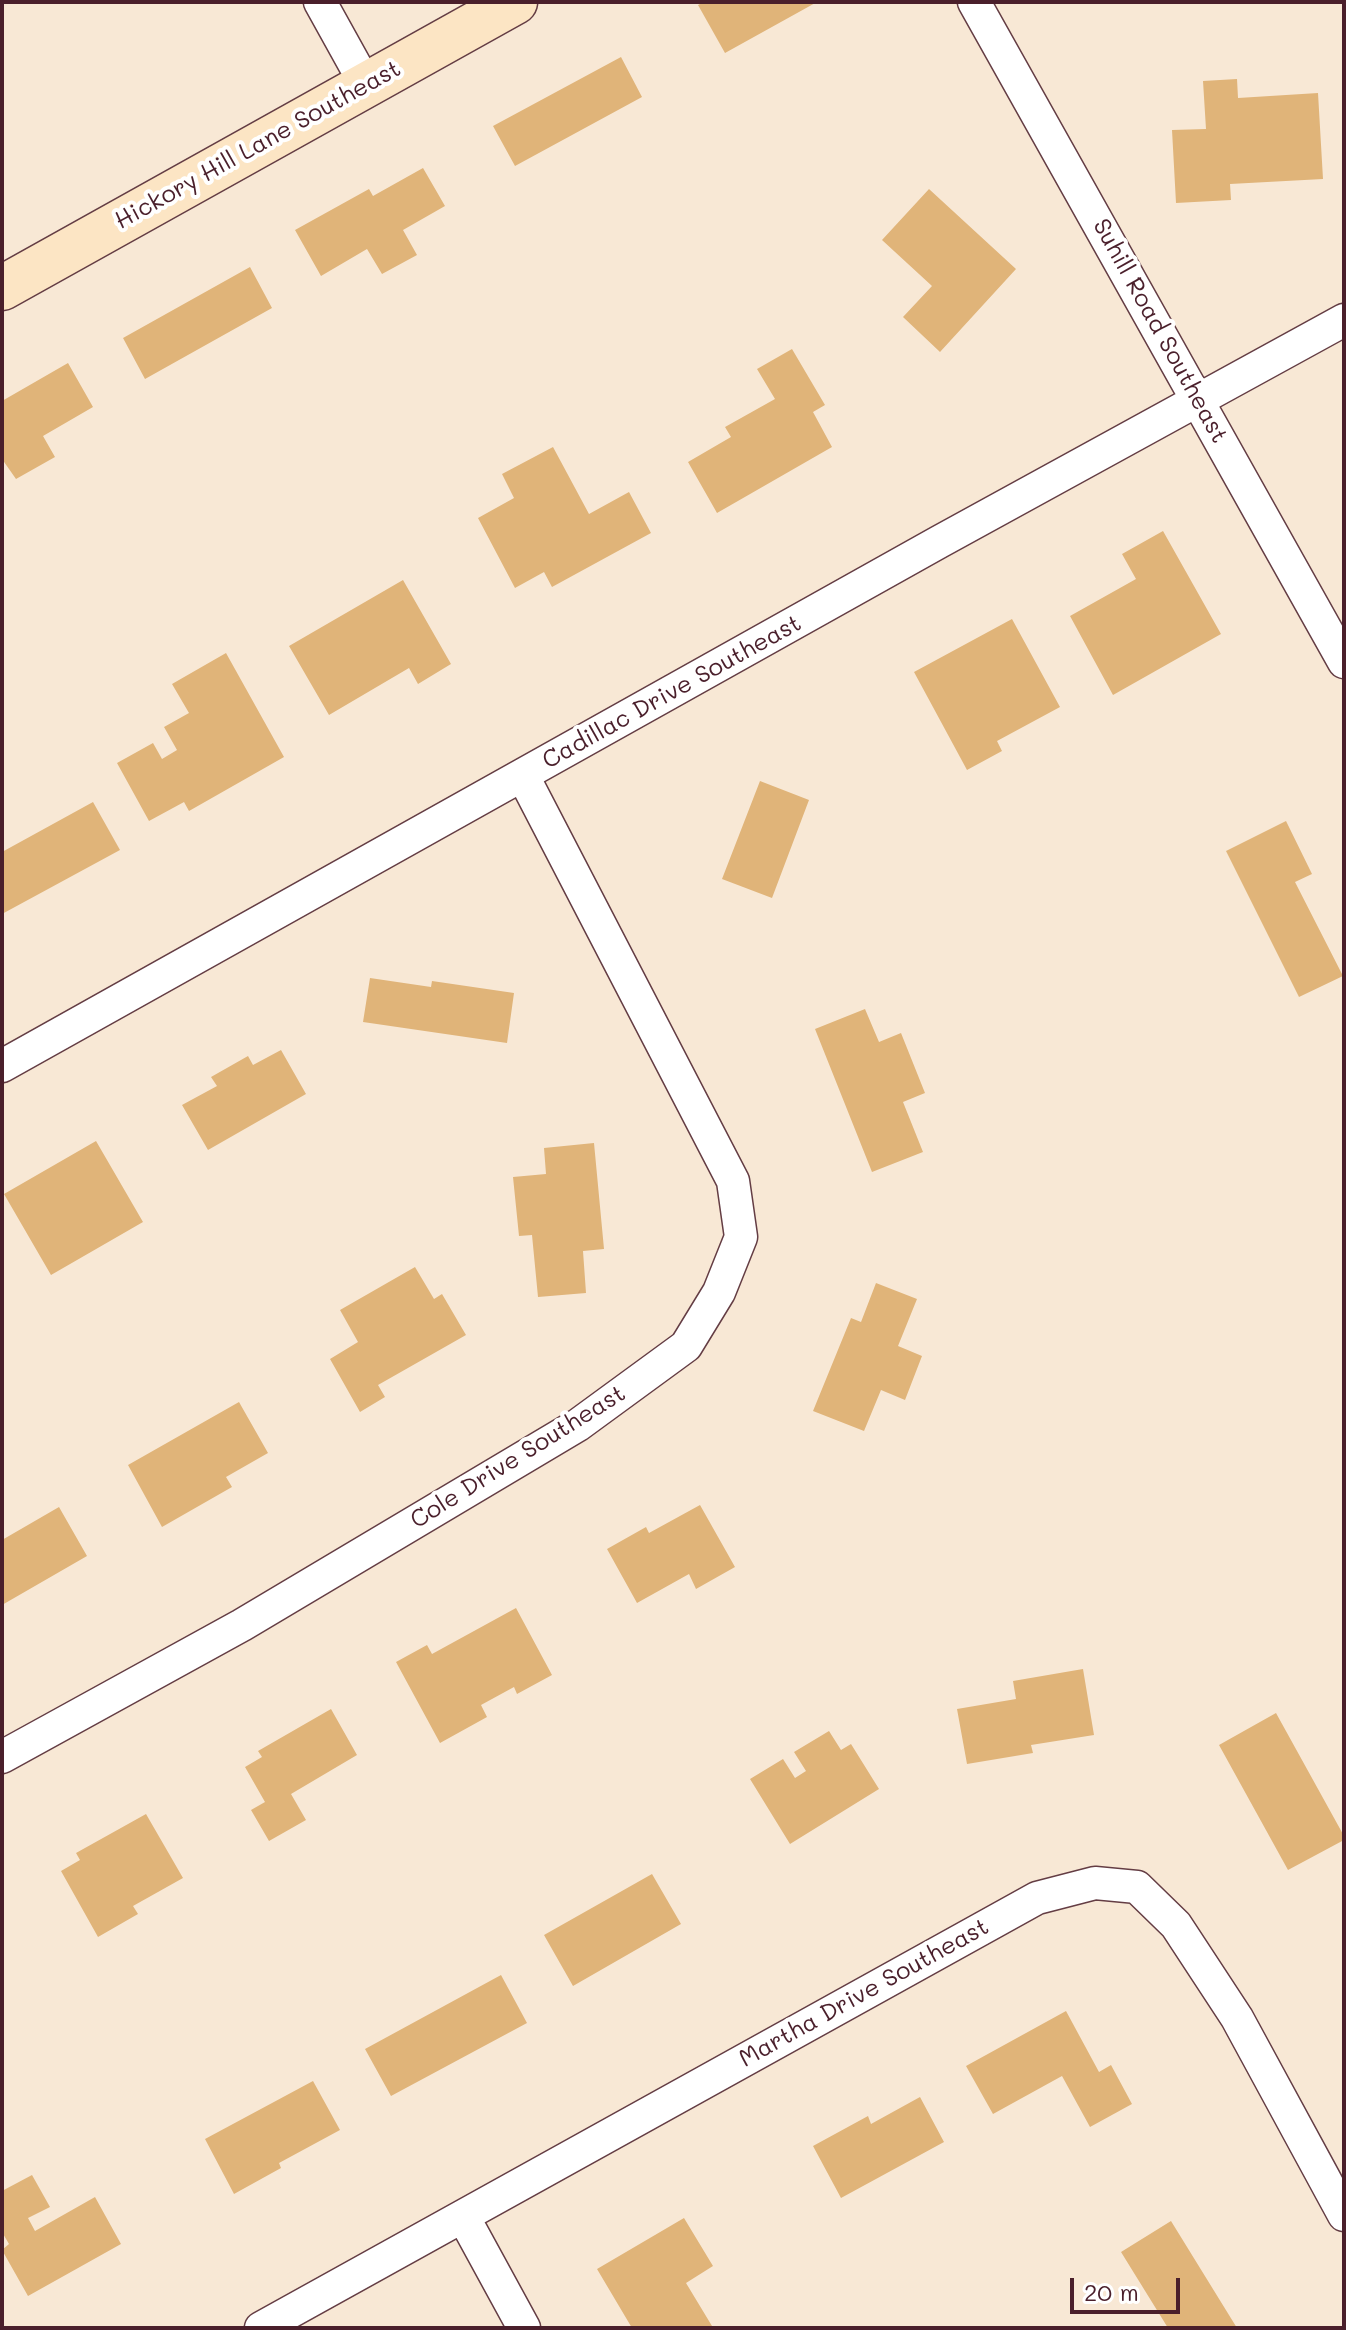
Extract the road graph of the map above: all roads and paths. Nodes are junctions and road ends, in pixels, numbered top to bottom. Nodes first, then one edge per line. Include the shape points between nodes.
1 (320, 2) edge
2 (515, 2) edge
3 (974, 2) edge
4 (366, 85) junction
5 (2, 288) edge
6 (1344, 320) edge
7 (1199, 400) junction
8 (1344, 662) edge
9 (523, 776) junction
10 (2, 1066) edge
11 (2, 1757) edge
12 (1344, 2215) edge
13 (464, 2218) junction
14 (261, 2328) edge
15 (524, 2328) edge

1 - 4 street
2 - 4 street, Hickory Hill Lane Southeast
3 - 7 street, Suhill Road Southeast
4 - 5 street, Hickory Hill Lane Southeast
6 - 7 street, Cadillac Drive Southeast
7 - 8 street, Suhill Road Southeast
7 - 9 street, Cadillac Drive Southeast
9 - 10 street, Cadillac Drive Southeast
9 - 11 street, Cole Drive Southeast via 733,1181 741,1237 719,1292 686,1346 578,1425 242,1625
12 - 13 street, Martha Drive Southeast via 1237,2018 1176,1925 1137,1887 1095,1883 1037,1898
13 - 14 street, Martha Drive Southeast
13 - 15 street

